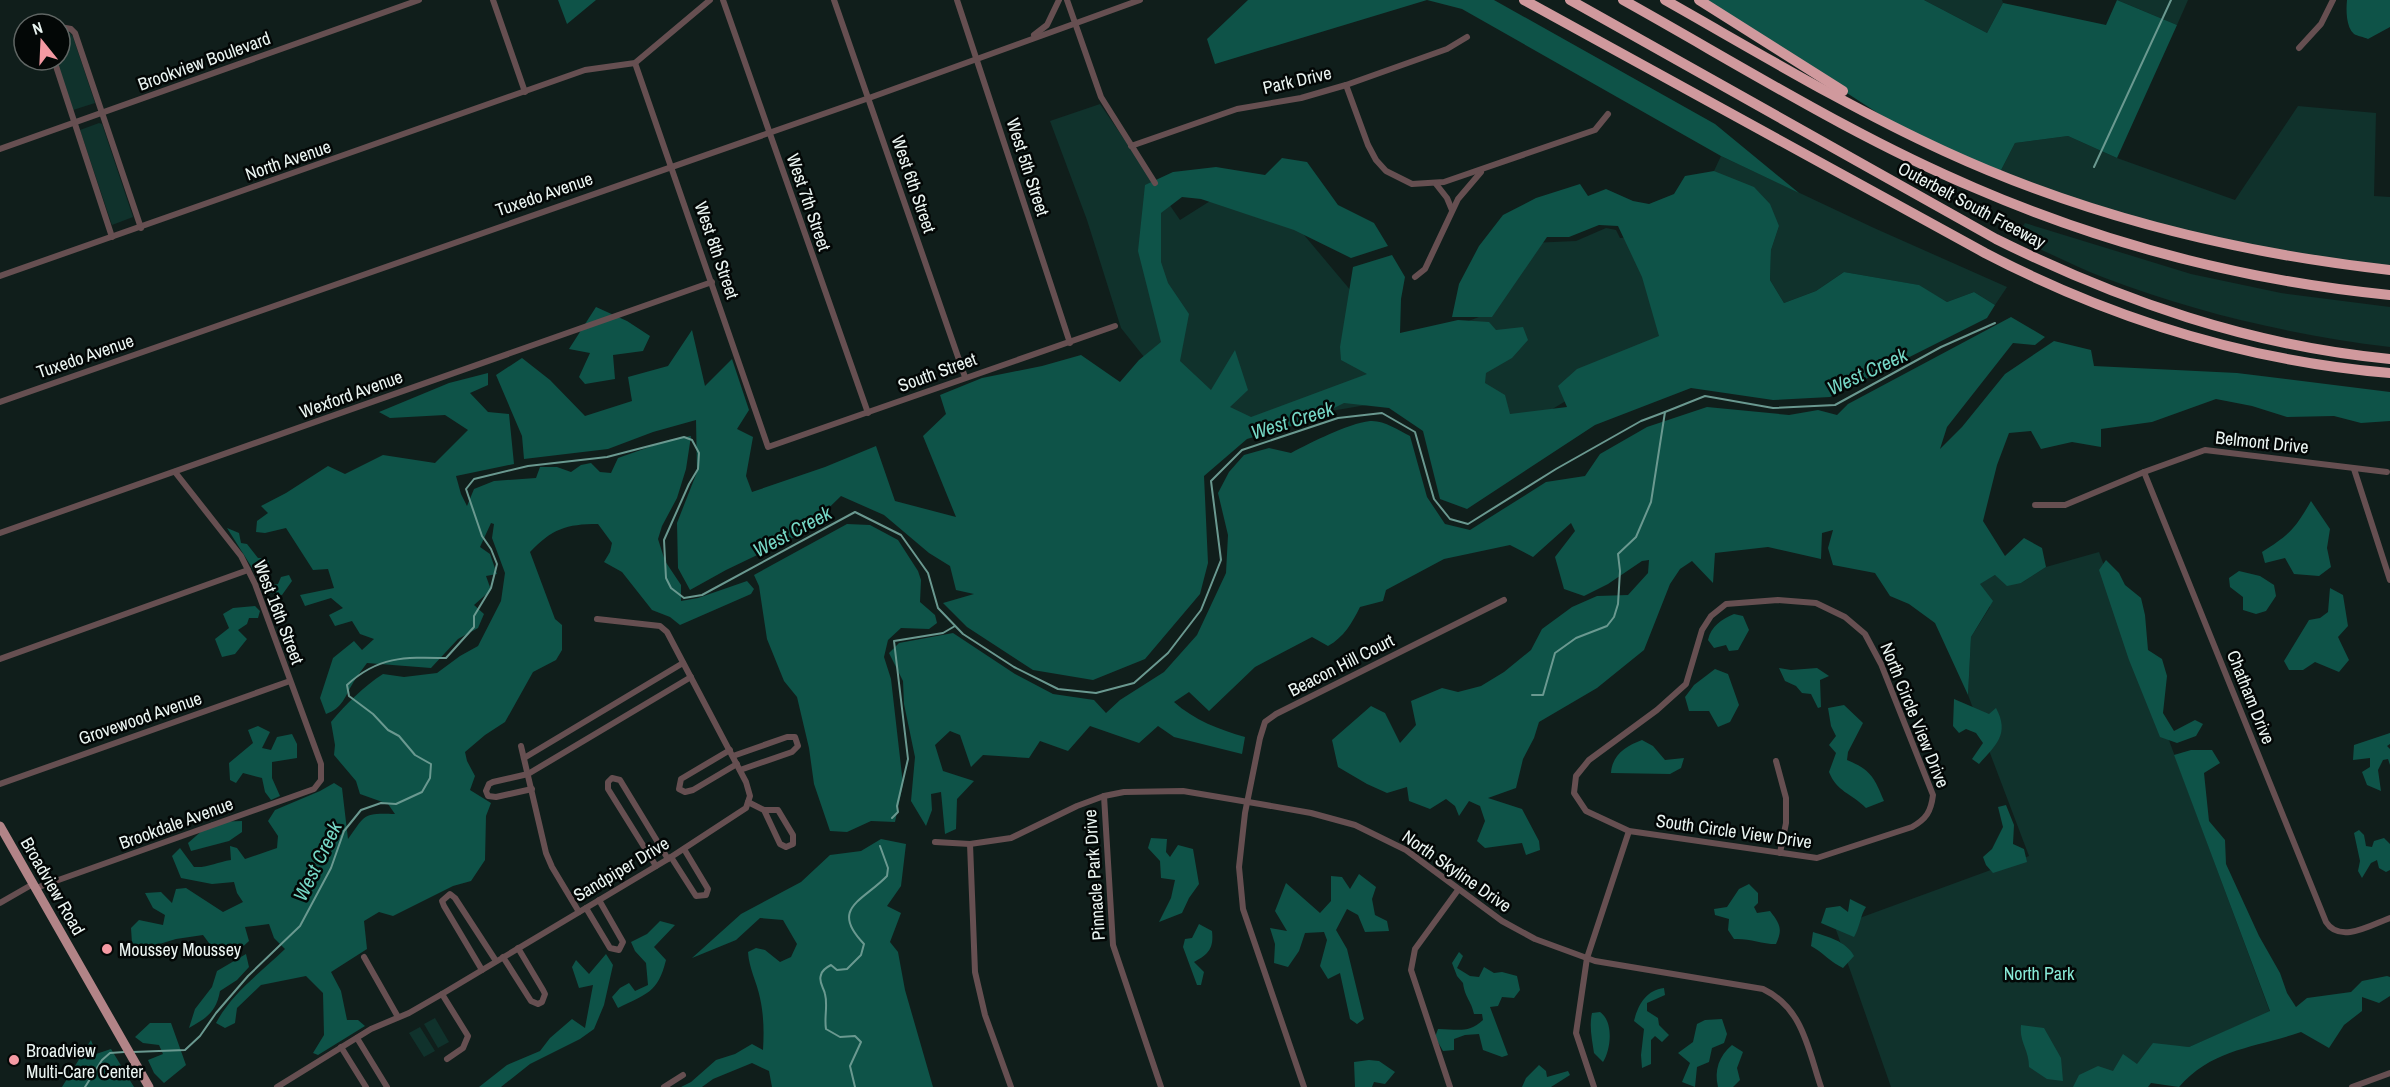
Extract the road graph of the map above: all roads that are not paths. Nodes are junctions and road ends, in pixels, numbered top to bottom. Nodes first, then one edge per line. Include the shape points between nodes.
1 (419, 0) edge
2 (493, 0) edge
3 (710, 0) edge
4 (723, 0) edge
5 (834, 0) edge
6 (957, 0) edge
7 (1059, 0) edge
8 (1067, 0) edge
9 (1140, 0) edge
10 (1524, 0) edge
11 (1570, 0) edge
12 (1623, 0) edge
13 (1665, 0) edge
14 (1699, 0) edge
15 (2333, 0) edge
16 (1075, 23) junction
17 (72, 31) edge
18 (1467, 37) dead end
19 (1026, 40) junction
20 (2299, 48) dead end
21 (976, 58) junction
22 (635, 63) junction
23 (58, 72) edge
24 (1346, 85) junction
25 (525, 92) junction
26 (869, 98) junction
27 (103, 113) junction
28 (1608, 114) dead end
29 (74, 123) junction
30 (769, 131) junction
31 (1914, 136) junction
32 (1131, 146) junction
33 (0, 149) edge
34 (671, 165) junction
35 (1484, 169) junction
36 (1155, 183) dead end
37 (1436, 184) junction
38 (1452, 211) junction
39 (141, 228) junction
40 (112, 237) junction
41 (2390, 270) edge
42 (0, 276) edge
43 (1415, 277) dead end
44 (712, 282) junction
45 (2390, 295) edge
46 (1115, 326) dead end
47 (1070, 343) junction
48 (2390, 359) edge
49 (2390, 373) edge
50 (965, 377) junction
51 (0, 402) edge
52 (868, 413) junction
53 (768, 447) joint
54 (2354, 469) junction
55 (175, 472) junction
56 (2144, 472) junction
57 (2387, 472) dead end
58 (2035, 505) dead end
59 (0, 533) edge
60 (248, 570) junction
61 (2390, 580) edge
62 (1504, 600) dead end
63 (597, 620) dead end
64 (0, 658) edge
65 (683, 663) junction
66 (691, 677) junction
67 (290, 681) junction
68 (521, 747) dead end
69 (731, 753) junction
70 (524, 758) junction
71 (1776, 761) dead end
72 (738, 767) junction
73 (528, 774) junction
74 (321, 780) joint
75 (0, 784) edge
76 (532, 789) junction
77 (1574, 793) joint
78 (1104, 796) junction
79 (748, 802) junction
80 (1248, 802) junction
81 (764, 810) junction
82 (1929, 813) joint
83 (0, 826) edge
84 (1629, 831) junction
85 (935, 842) dead end
86 (970, 844) junction
87 (684, 849) junction
88 (1780, 853) junction
89 (669, 858) junction
90 (656, 866) junction
91 (35, 886) junction
92 (1458, 890) junction
93 (599, 900) junction
94 (0, 903) edge
95 (586, 908) junction
96 (579, 912) junction
97 (2390, 918) edge
98 (518, 948) junction
99 (364, 957) dead end
100 (503, 957) junction
101 (1587, 958) junction
102 (496, 961) junction
103 (482, 970) junction
104 (442, 994) junction
105 (398, 1017) junction
106 (357, 1038) junction
107 (341, 1047) junction
108 (447, 1059) dead end
109 (2390, 1073) edge
110 (683, 1076) dead end
111 (149, 1087) edge
112 (278, 1087) edge
113 (366, 1087) edge
114 (387, 1087) edge
115 (664, 1087) edge
116 (1011, 1087) edge
117 (1161, 1087) edge
118 (1304, 1087) edge
119 (1449, 1087) edge
120 (1594, 1087) edge
121 (1821, 1087) edge
122 (2352, 1087) edge

1 - 27 street, Brookview Boulevard
2 - 25 street
3 - 22 street
4 - 30 street, West 7th Street
5 - 26 street, West 6th Street
6 - 21 street, West 5th Street
7 - 19 street via 1047,25
8 - 16 street
9 - 16 street, Tuxedo Avenue
10 - 49 highway via 1985,253 2056,288 2135,319 2214,343 2310,363
11 - 48 highway, Outerbelt South Freeway via 1996,239 2074,276 2163,311 2240,333 2326,351
12 - 45 highway, Outerbelt South Freeway via 1854,129 1938,171 2040,214 2098,235 2209,266 2320,287
13 - 31 highway
14 - 31 highway
15 - 20 street via 2321,24
16 - 19 street, Tuxedo Avenue
16 - 32 street via 1101,97
17 - 27 street
18 - 24 street, Park Drive via 1447,49
19 - 21 street, Tuxedo Avenue
21 - 26 street, Tuxedo Avenue
21 - 47 street, West 5th Street
22 - 25 street, North Avenue via 585,70
22 - 34 street, West 8th Street
23 - 29 street
24 - 32 street, Park Drive via 1237,109
24 - 37 street via 1368,145 1386,171 1412,184
25 - 39 street, North Avenue
26 - 30 street, Tuxedo Avenue
26 - 50 street, West 6th Street
27 - 29 street, Brookview Boulevard
27 - 39 street
28 - 35 street via 1595,130
29 - 33 street, Brookview Boulevard
29 - 40 street
30 - 34 street, Tuxedo Avenue
30 - 52 street, West 7th Street
31 - 41 highway via 1999,174 2133,221 2261,251
32 - 36 street
34 - 44 street, West 8th Street
34 - 51 street, Tuxedo Avenue
35 - 37 street
35 - 38 street via 1464,190
37 - 38 street
38 - 43 street via 1425,269
39 - 40 street, North Avenue
40 - 42 street, North Avenue
44 - 53 street, West 8th Street
44 - 55 street, Wexford Avenue
46 - 47 street, South Street
47 - 50 street, South Street
50 - 52 street, South Street
52 - 53 street, South Street
54 - 56 street, Belmont Drive via 2205,450
54 - 57 street, Belmont Drive
54 - 61 street
55 - 59 street, Wexford Avenue
55 - 60 street, West 16th Street
56 - 58 street, Belmont Drive via 2065,505
56 - 97 street, Chatham Drive via 2326,922 2333,930 2347,933
60 - 64 street
60 - 67 street, West 16th Street
62 - 80 street, Beacon Hill Court via 1265,722
63 - 65 street via 660,627 667,632
65 - 66 street
65 - 70 street
66 - 69 street
66 - 73 street
67 - 74 street, West 16th Street via 321,764
67 - 75 street, Grovewood Avenue
68 - 70 street
69 - 72 street
69 - 72 street via 681,779 680,789 693,790
69 - 72 street via 788,737 797,740 798,746 792,752
70 - 73 street
71 - 88 street via 1786,798
72 - 79 street via 749,790
73 - 76 street
73 - 76 street via 493,782 486,794 495,797
74 - 91 street, Brookdale Avenue via 314,789
76 - 96 street via 546,853
77 - 82 street, North Circle View Drive via 1576,776 1589,760 1686,684 1702,630 1711,616 1726,604 1778,600 1816,603 1845,617 1865,634 1881,664 1933,795
77 - 84 street, South Circle View Drive via 1586,812
78 - 80 street, North Skyline Drive via 1183,791
78 - 86 street, North Skyline Drive via 1011,838
78 - 117 street, Pinnacle Park Drive via 1113,945
79 - 81 street
79 - 87 street, Sandpiper Drive via 742,812
80 - 92 street, North Skyline Drive via 1355,825 1406,850
80 - 118 street via 1239,867 1243,909
81 - 81 street via 780,844 793,844 793,835 778,810
82 - 88 street, South Circle View Drive via 1912,827 1817,858
83 - 91 main road, Broadview Road
84 - 88 street, South Circle View Drive
84 - 101 street
85 - 86 street, North Skyline Drive
86 - 116 street via 975,972 985,1015
87 - 89 street, Sandpiper Drive
87 - 89 street via 708,889 706,895 696,897
89 - 90 street, Sandpiper Drive
89 - 90 street via 620,780 612,778 608,789
90 - 93 street, Sandpiper Drive
91 - 94 street, Brookdale Avenue
91 - 111 main road, Broadview Road
92 - 101 street, North Skyline Drive via 1535,939
92 - 119 street via 1415,949 1411,970
93 - 95 street, Sandpiper Drive
93 - 95 street via 623,942 619,950 610,948
95 - 96 street, Sandpiper Drive
96 - 98 street, Sandpiper Drive
98 - 100 street, Sandpiper Drive
98 - 100 street via 545,994 542,1002 531,1001
99 - 105 street
100 - 102 street, Sandpiper Drive
101 - 120 street via 1575,1033
101 - 121 street, North Skyline Drive via 1763,989 1777,996 1798,1020
102 - 103 street, Sandpiper Drive
102 - 103 street via 450,894 442,901 444,906
103 - 104 street, Sandpiper Drive
104 - 105 street, Sandpiper Drive
104 - 108 street via 468,1036 463,1048
105 - 106 street, Sandpiper Drive
106 - 107 street, Sandpiper Drive
106 - 114 street
107 - 112 street, Sandpiper Drive
107 - 113 street
109 - 122 street
110 - 115 street

